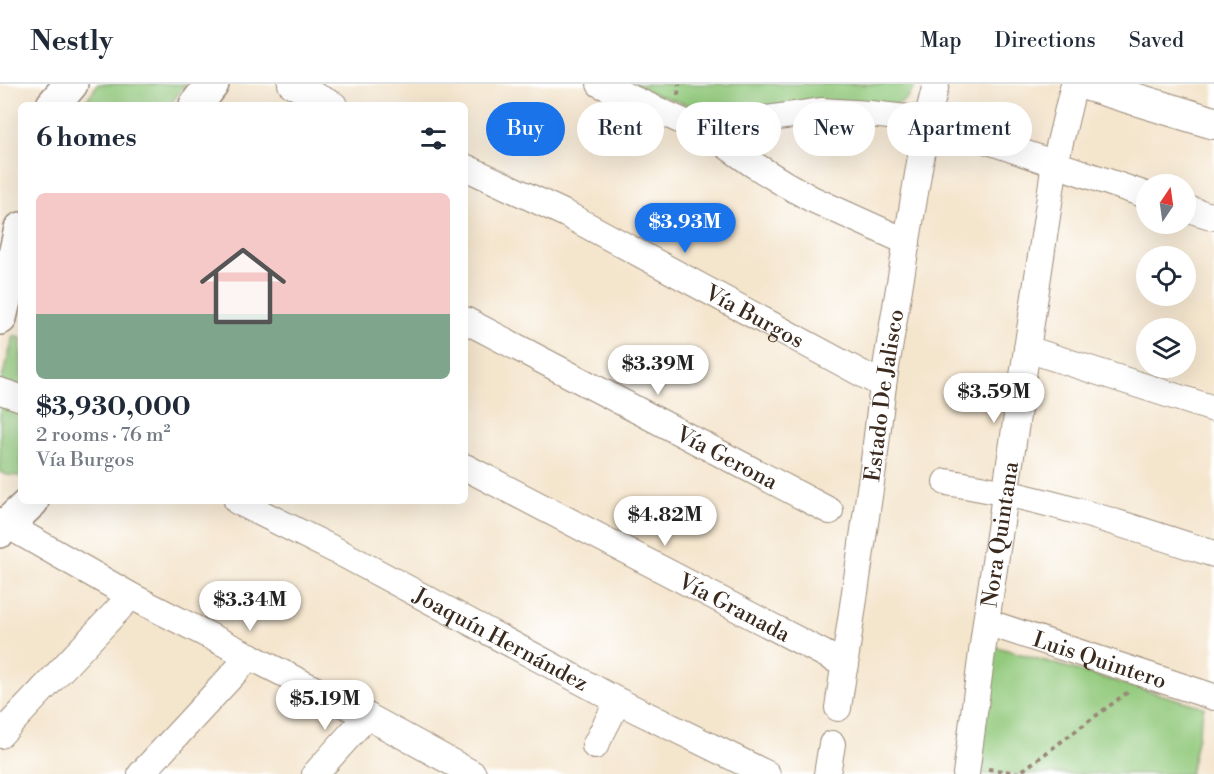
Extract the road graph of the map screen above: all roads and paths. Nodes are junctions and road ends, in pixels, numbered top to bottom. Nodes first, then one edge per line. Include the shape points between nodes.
1 (53, 84) edge
2 (71, 84) edge
3 (212, 84) edge
4 (291, 84) edge
5 (600, 84) edge
6 (936, 84) edge
7 (1074, 84) edge
8 (1084, 84) edge
9 (51, 102) edge
10 (54, 102) edge
11 (198, 102) edge
12 (328, 102) edge
13 (932, 102) edge
14 (887, 116) edge
15 (781, 117) edge
16 (676, 119) edge
17 (1213, 119) edge
18 (1032, 155) edge
19 (741, 156) edge
20 (921, 156) edge
21 (1055, 163) junction
22 (468, 168) edge
23 (1136, 191) edge
24 (1196, 211) edge
25 (1214, 217) edge
26 (18, 242) edge
27 (907, 242) junction
28 (0, 318) edge
29 (468, 322) edge
30 (1027, 349) junction
31 (882, 386) junction
32 (0, 391) edge
33 (18, 397) edge
34 (1214, 409) edge
35 (468, 469) edge
36 (946, 482) dead end
37 (1006, 493) junction
38 (28, 504) edge
39 (243, 504) edge
40 (830, 511) dead end
41 (2, 526) edge
42 (1214, 554) edge
43 (131, 596) junction
44 (986, 621) junction
45 (250, 656) junction
46 (846, 665) junction
47 (1122, 688) dead end
48 (1214, 697) edge
49 (618, 701) junction
50 (838, 708) dead end
51 (367, 716) junction
52 (0, 735) edge
53 (832, 744) dead end
54 (595, 746) dead end
55 (976, 771) edge
56 (141, 774) edge
57 (315, 774) edge
58 (473, 774) edge
59 (767, 774) edge
60 (827, 774) edge

1 - 9 street
2 - 10 main road
3 - 11 main road
4 - 12 street
5 - 16 street
6 - 13 street, Estado De Jalisco
7 - 21 street, Nora Quintana
8 - 17 street
14 - 15 street via 821,111
18 - 21 street
19 - 27 street via 812,198
20 - 27 street, Estado De Jalisco
21 - 23 street
21 - 30 street, Nora Quintana
22 - 31 street, Vía Burgos via 566,214
24 - 25 street
26 - 28 main road
27 - 31 street, Estado De Jalisco
29 - 40 street, Vía Gerona
30 - 34 street
30 - 37 street, Nora Quintana
31 - 46 street, Estado De Jalisco
32 - 33 street
35 - 46 street, Vía Granada
36 - 37 street
37 - 42 street via 1110,519
37 - 44 street, Nora Quintana
38 - 41 main road
39 - 49 street, Joaquín Hernández
41 - 43 street
43 - 45 street
43 - 52 street
44 - 48 street, Luis Quintero
44 - 55 street, Nora Quintana
45 - 51 street
45 - 56 street
46 - 50 street, Estado De Jalisco
47 - 55 path via 1134,689 1019,773
49 - 54 street
49 - 59 street, Joaquín Hernández
51 - 57 street
51 - 58 street
53 - 60 street

